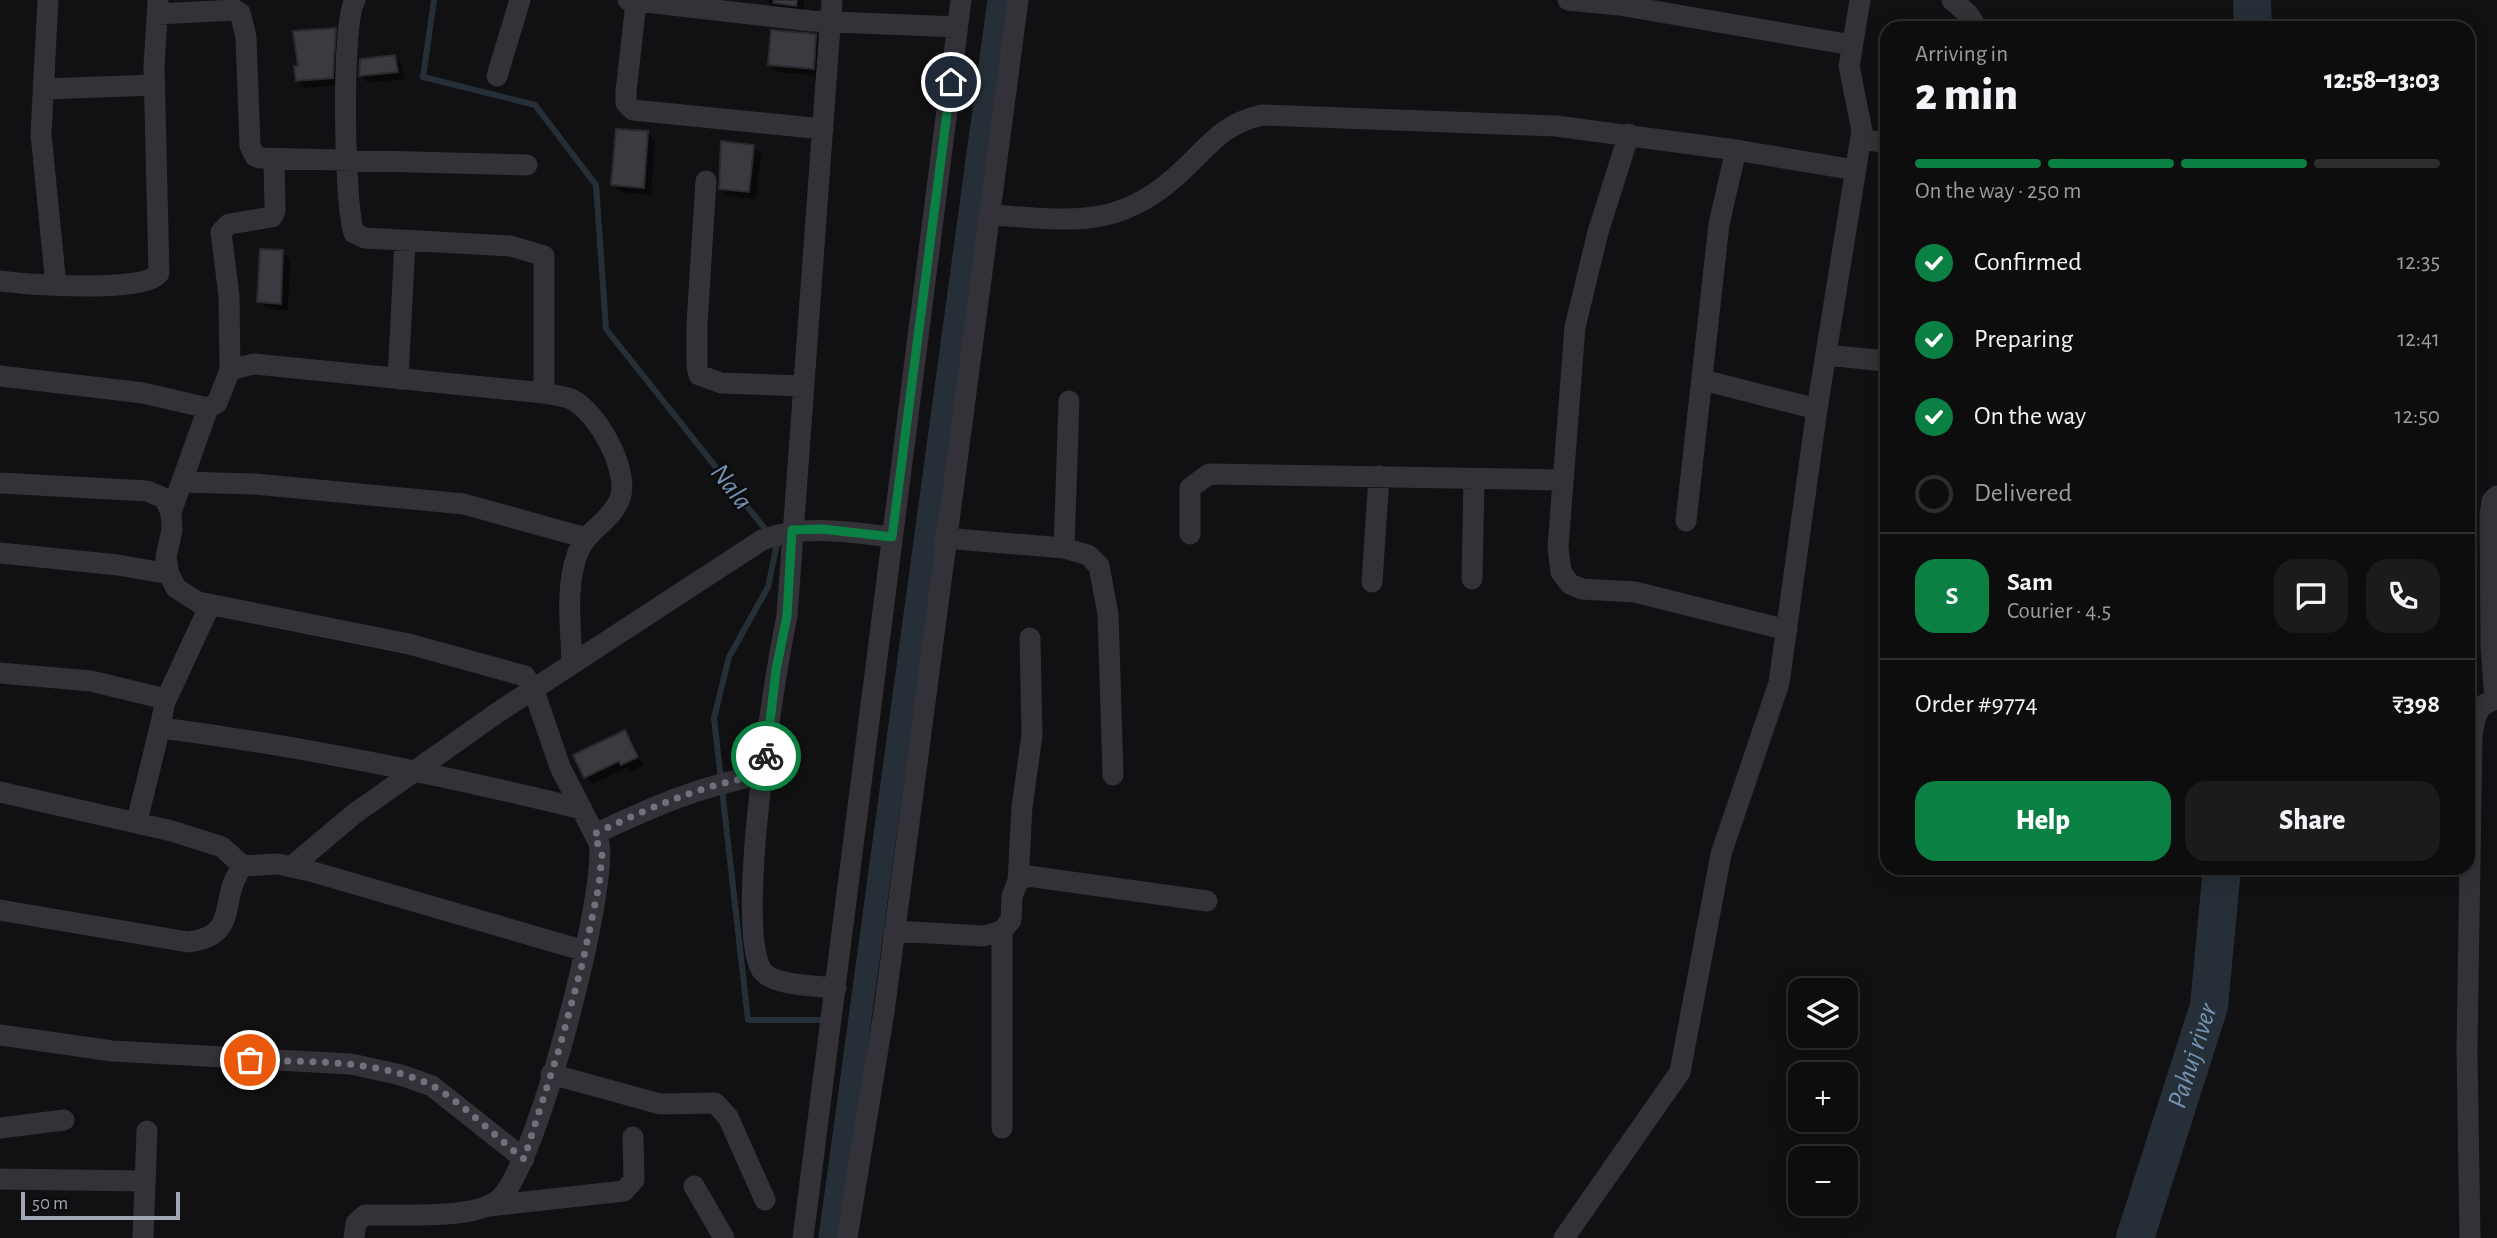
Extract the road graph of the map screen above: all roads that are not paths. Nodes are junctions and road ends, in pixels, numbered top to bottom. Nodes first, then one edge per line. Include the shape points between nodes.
1 (47, 0) edge
2 (355, 0) edge
3 (520, 0) edge
4 (961, 0) edge
5 (1018, 0) edge
6 (1568, 0) edge
7 (1860, 0) edge
8 (1952, 0) edge
9 (632, 1) edge
10 (158, 7) edge
11 (831, 11) edge
12 (1972, 21) edge
13 (957, 27) junction
14 (1852, 45) junction
15 (497, 76) dead end
16 (155, 85) junction
17 (43, 89) junction
18 (823, 129) junction
19 (1629, 134) junction
20 (1878, 140) edge
21 (1736, 150) junction
22 (274, 159) junction
23 (348, 161) junction
24 (527, 165) dead end
25 (1855, 170) junction
26 (706, 180) dead end
27 (991, 215) junction
28 (405, 241) junction
29 (0, 281) edge
30 (56, 285) junction
31 (1826, 355) junction
32 (1880, 360) edge
33 (230, 370) junction
34 (0, 376) edge
35 (398, 379) junction
36 (1703, 380) junction
37 (802, 386) junction
38 (544, 393) junction
39 (1069, 401) dead end
40 (208, 408) junction
41 (1817, 409) junction
42 (1379, 475) junction
43 (1474, 479) junction
44 (1563, 480) junction
45 (182, 482) junction
46 (0, 483) edge
47 (2497, 496) edge
48 (171, 512) junction
49 (1686, 521) dead end
50 (778, 534) junction
51 (1190, 534) dead end
52 (892, 537) junction
53 (586, 538) junction
54 (944, 538) junction
55 (1064, 548) junction
56 (0, 553) edge
57 (169, 574) junction
58 (1472, 579) dead end
59 (1372, 582) dead end
60 (210, 605) junction
61 (1787, 630) junction
62 (1030, 638) dead end
63 (572, 663) junction
64 (0, 673) edge
65 (534, 691) junction
66 (2496, 699) edge
67 (163, 704) junction
68 (2475, 712) edge
69 (160, 728) junction
70 (419, 771) junction
71 (764, 774) junction
72 (1113, 775) dead end
73 (0, 792) edge
74 (582, 809) junction
75 (137, 822) junction
76 (594, 834) junction
77 (243, 866) junction
78 (291, 867) junction
79 (2470, 875) edge
80 (1018, 881) junction
81 (1206, 901) dead end
82 (0, 910) edge
83 (894, 931) junction
84 (1002, 931) junction
85 (585, 951) junction
86 (835, 998) junction
87 (0, 1035) edge
88 (551, 1074) junction
89 (64, 1120) dead end
90 (0, 1128) edge
91 (1002, 1128) dead end
92 (148, 1131) dead end
93 (633, 1137) dead end
94 (524, 1159) junction
95 (0, 1179) edge
96 (145, 1181) junction
97 (694, 1186) dead end
98 (765, 1199) dead end
99 (489, 1206) junction
100 (143, 1238) edge
101 (354, 1238) edge
102 (724, 1238) edge
103 (803, 1238) edge
104 (847, 1238) edge
105 (1564, 1238) edge
106 (2470, 1238) edge

1 - 17 street
2 - 23 street via 348,20
3 - 15 street
4 - 13 street
5 - 27 street
6 - 14 street
7 - 14 street
8 - 12 street
9 - 11 street
9 - 18 street via 626,103 633,110
10 - 16 street
10 - 22 street via 240,13 246,37 250,146 255,156
11 - 13 street
11 - 18 street
13 - 52 street
14 - 20 street via 1849,66 1861,119
16 - 17 street
16 - 30 street via 159,273 149,282
17 - 30 street via 43,179
18 - 37 street
19 - 21 street
19 - 27 street via 1556,125 1262,115 1238,120 1211,139 1157,192 1115,215 1093,220
19 - 44 street via 1575,327
20 - 25 street
21 - 25 street
21 - 36 street via 1719,224
22 - 23 street
22 - 33 street via 272,216 229,224 221,233 229,296
23 - 24 street
23 - 28 street via 354,233
25 - 31 street
26 - 37 street via 697,323 699,375 721,383
27 - 54 street
28 - 35 street
28 - 38 street via 511,246 544,256
29 - 30 street
31 - 32 street
31 - 41 street
33 - 35 street via 254,364
33 - 40 street via 217,403
34 - 40 street via 143,393
35 - 38 street
36 - 41 street
36 - 49 street
37 - 50 street
38 - 53 street via 571,399 588,411 617,461 621,497 611,516
39 - 55 street
40 - 45 street
41 - 61 street
42 - 43 street
42 - 51 street via 1209,474 1190,488
42 - 59 street
43 - 44 street
43 - 58 street
44 - 61 street via 1558,547 1561,572 1570,584 1597,592 1635,592
45 - 48 street
45 - 53 street via 255,484 464,504
46 - 48 street via 147,491 164,498
47 - 66 street via 2490,515
48 - 57 street via 166,557
50 - 52 street via 822,529
50 - 63 street via 713,570
50 - 71 street via 787,616
52 - 86 street
53 - 63 street via 572,574
54 - 55 street
54 - 83 street
55 - 72 street via 1088,555 1099,566 1105,585
56 - 57 street
57 - 60 street via 188,598
60 - 65 street via 309,622 506,668 525,676
60 - 67 street
61 - 105 street via 1779,682 1721,854 1680,1072
62 - 80 street via 1032,735
63 - 65 street
64 - 67 street via 91,681 157,696
65 - 70 street
65 - 74 street via 560,767
66 - 68 street
67 - 69 street
69 - 70 street
69 - 75 street
70 - 74 street
70 - 78 street via 354,814
71 - 76 street via 709,785
71 - 86 street via 751,932 761,969 769,978
73 - 75 street
74 - 76 street
75 - 77 street via 222,846
76 - 85 street via 602,855
77 - 78 street
77 - 82 street via 233,879 225,923 206,940 188,942
78 - 85 street
79 - 106 street
80 - 81 street via 1041,877
80 - 84 street via 1011,920
83 - 84 street via 984,936
83 - 104 street
84 - 91 street
85 - 88 street
86 - 103 street
87 - 94 street via 112,1051 351,1064 401,1075 432,1086
88 - 94 street
88 - 98 street via 660,1104 715,1103 728,1117
89 - 90 street
92 - 96 street
93 - 99 street via 634,1180 624,1191
94 - 99 street via 511,1188
95 - 96 street
96 - 100 street
97 - 102 street
99 - 101 street via 454,1213 365,1215 356,1223

